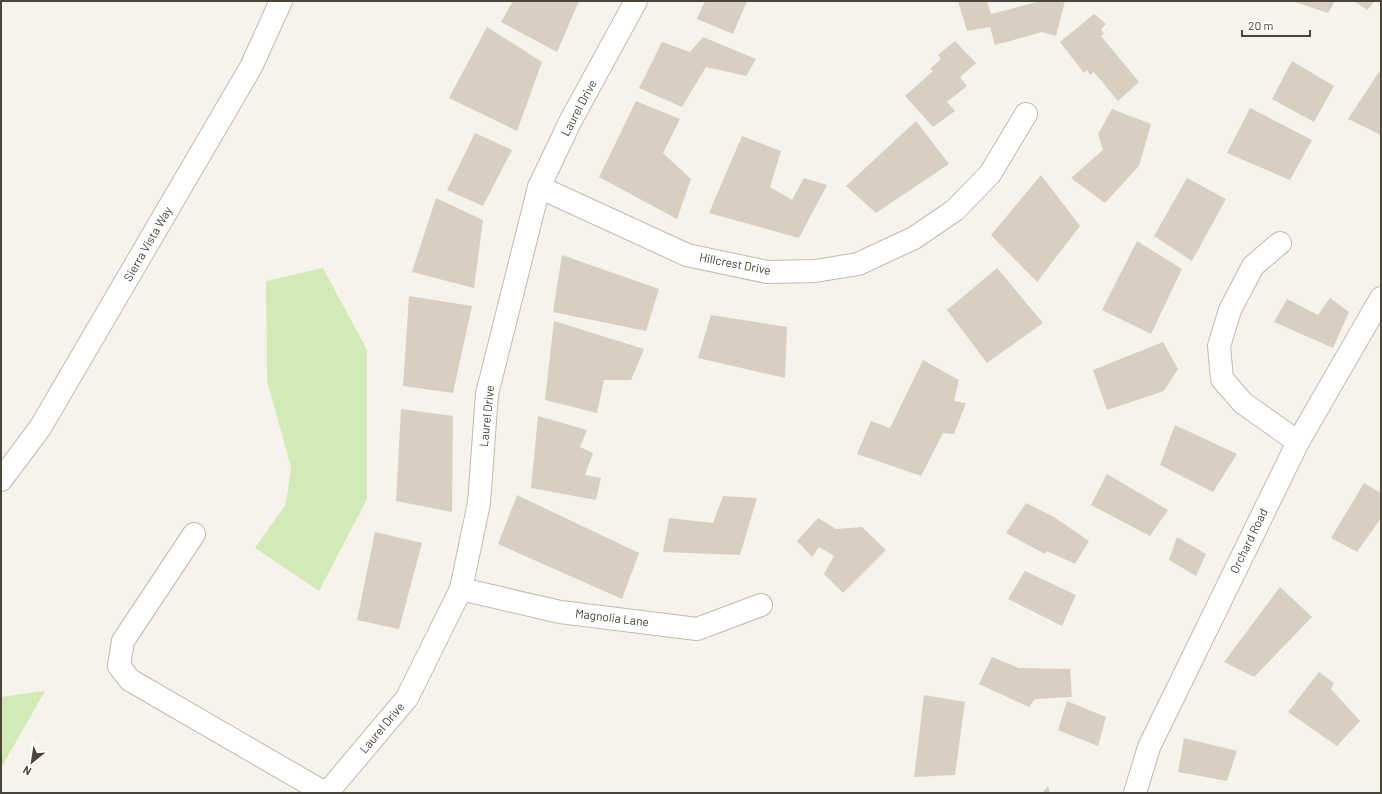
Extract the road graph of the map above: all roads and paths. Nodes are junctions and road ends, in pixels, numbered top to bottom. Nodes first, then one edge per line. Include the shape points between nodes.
1 (281, 1) edge
2 (636, 1) edge
3 (1026, 114) dead end
4 (539, 187) junction
5 (1280, 243) dead end
6 (1381, 298) edge
7 (1298, 442) junction
8 (1, 480) edge
9 (194, 534) dead end
10 (461, 589) junction
11 (761, 606) dead end
12 (326, 793) edge
13 (1135, 793) edge

1 - 8 street, Sierra Vista Way via 251,67 44,421
2 - 4 street, Laurel Drive via 571,120
3 - 4 street, Hillcrest Drive via 990,174 955,210 914,238 858,264 815,271 768,272 687,255
4 - 10 street, Laurel Drive via 487,394 479,503
5 - 7 street via 1253,266 1230,310 1219,346 1222,379 1243,403
6 - 7 street, Orchard Road
7 - 13 street, Orchard Road via 1149,747
9 - 12 street via 123,641 119,666 130,680
10 - 11 street, Magnolia Lane via 560,612 697,629
10 - 12 street, Laurel Drive via 407,698

